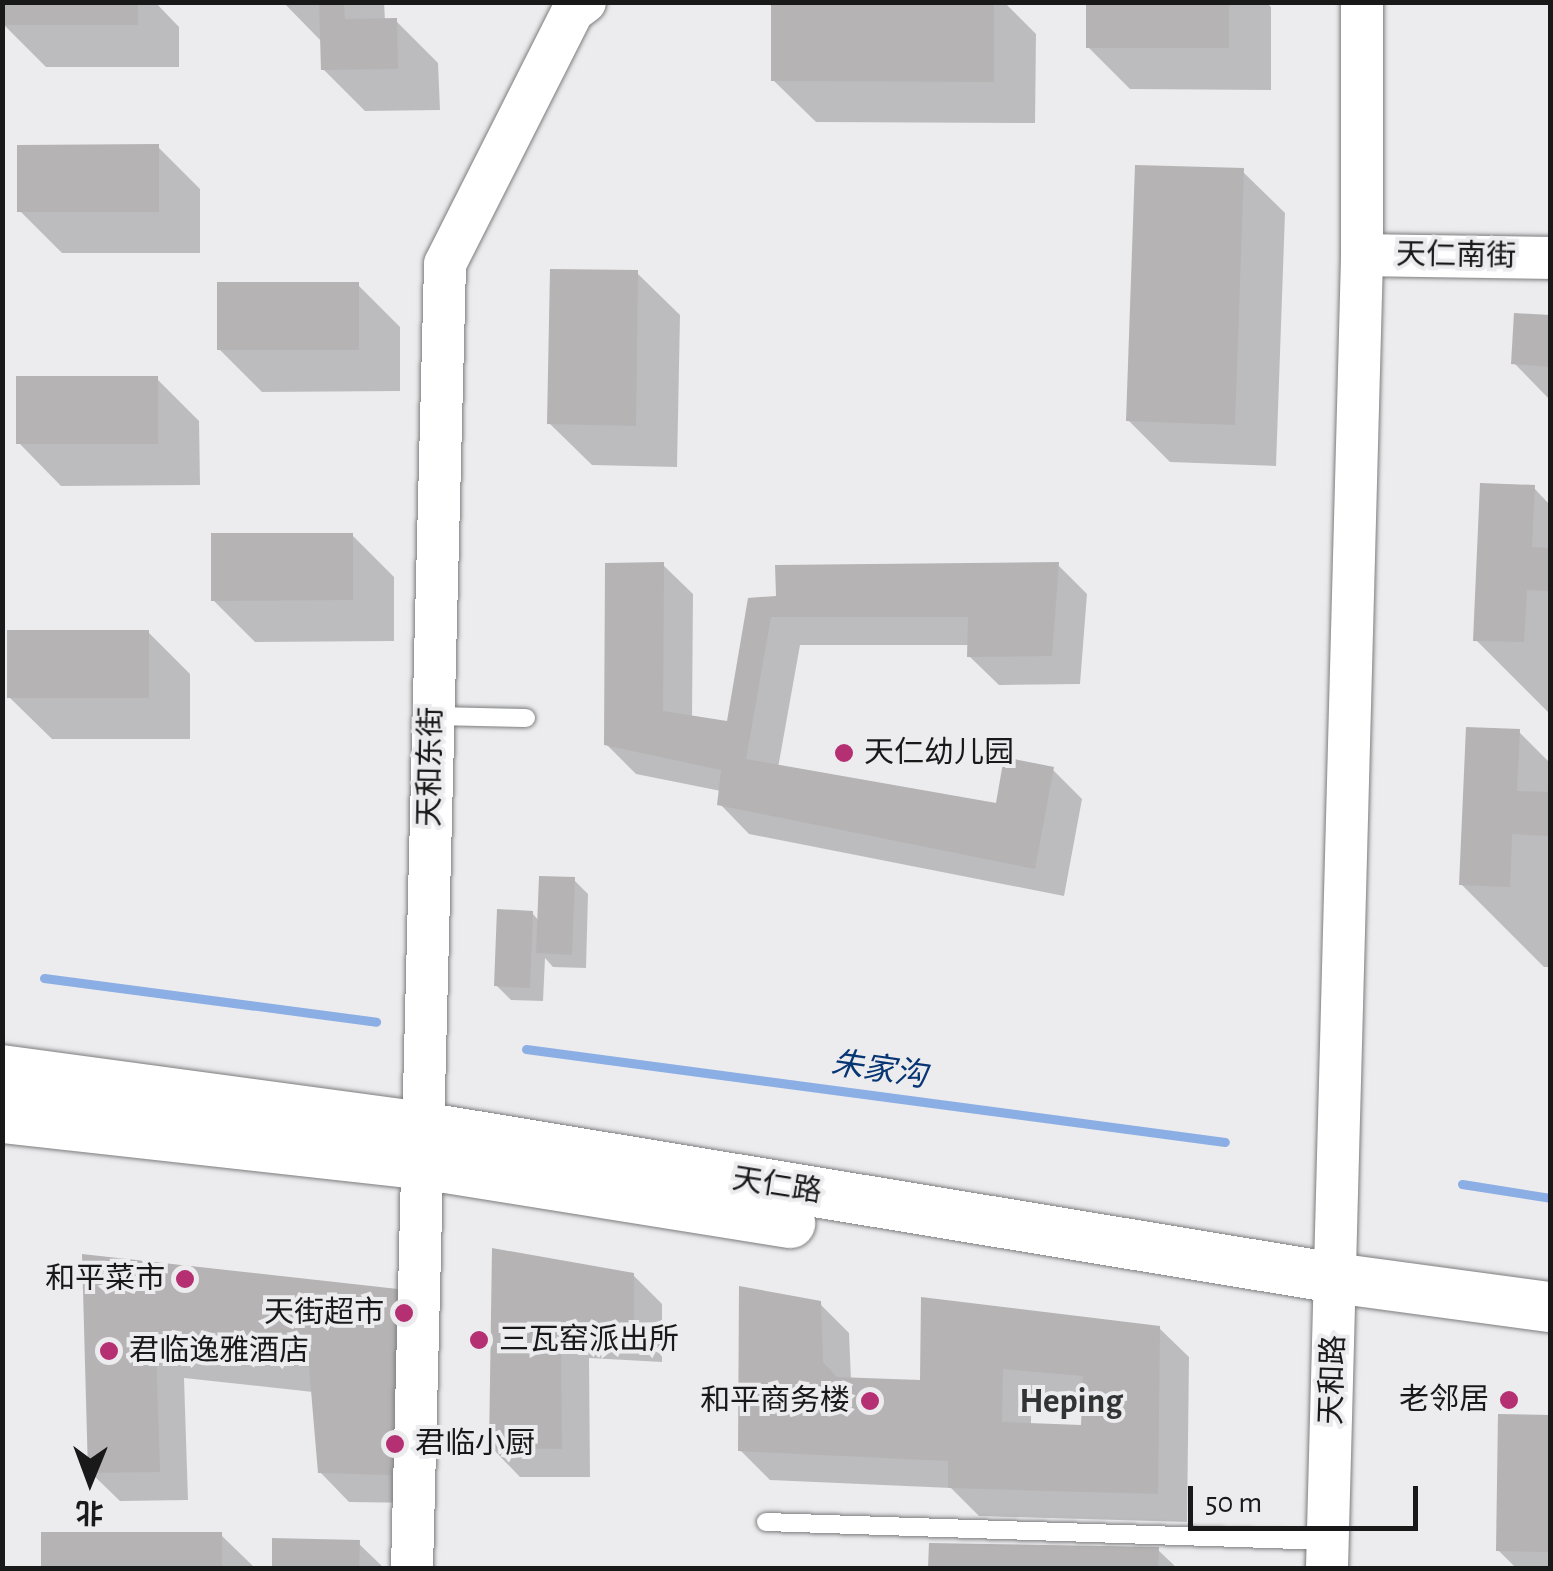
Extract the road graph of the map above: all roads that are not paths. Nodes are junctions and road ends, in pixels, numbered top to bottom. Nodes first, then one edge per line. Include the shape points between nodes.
1 (585, 2) edge
2 (1362, 2) edge
3 (1362, 255) junction
4 (1550, 258) edge
5 (433, 716) junction
6 (526, 718) dead end
7 (2, 1070) edge
8 (2, 1118) edge
9 (422, 1146) junction
10 (1335, 1295) junction
11 (1550, 1308) edge
12 (1550, 1340) edge
13 (766, 1522) dead end
14 (1327, 1555) edge
15 (412, 1568) edge

1 - 5 street, 天和东街 via 572,11 444,264
2 - 3 street, 天和路
3 - 4 street, 天仁南街
3 - 10 street, 天和路
5 - 6 lane
5 - 9 street, 天和东街
7 - 9 main road, 天仁路
8 - 9 main road, 天仁路
9 - 10 main road, 天仁路
9 - 15 street, 天和东街
10 - 11 main road, 天仁路
10 - 12 main road, 天仁路
10 - 14 street, 天和路
13 - 14 lane

